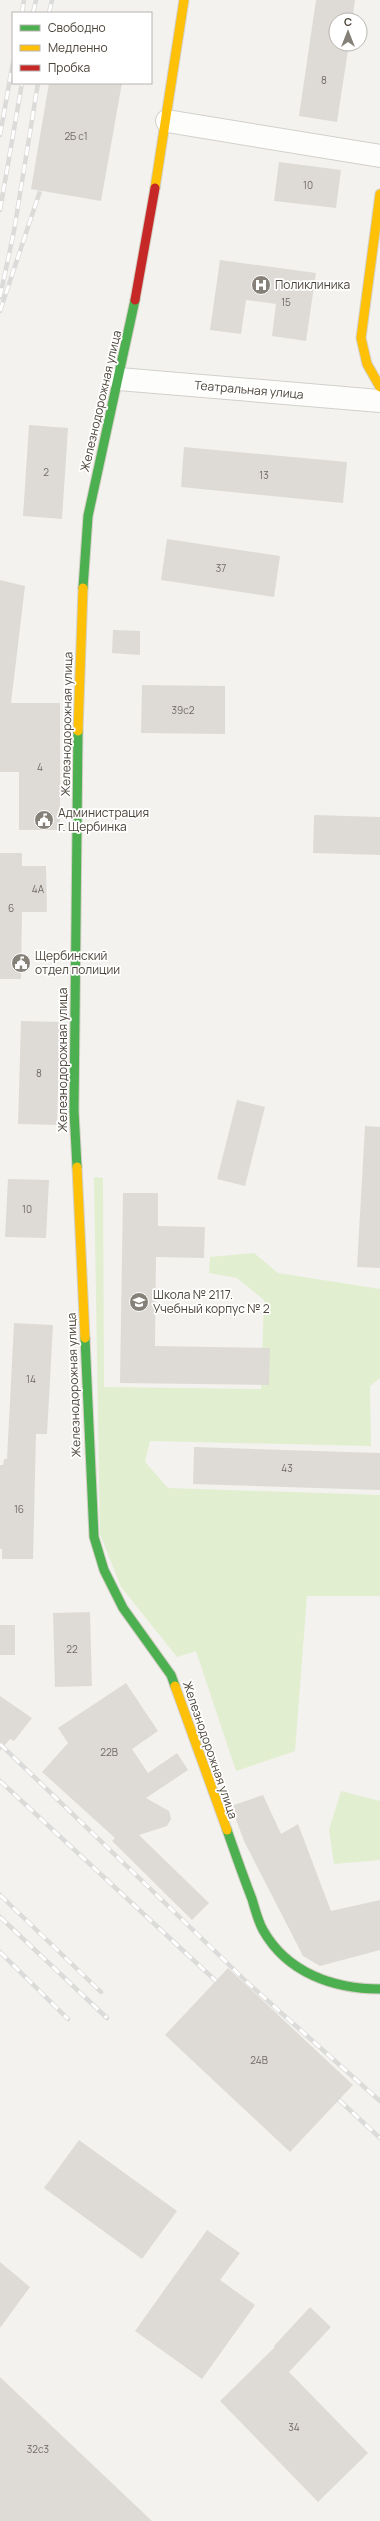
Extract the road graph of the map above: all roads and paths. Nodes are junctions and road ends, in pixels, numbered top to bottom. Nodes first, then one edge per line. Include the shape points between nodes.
1 (184, 0) edge
2 (167, 121) junction
3 (380, 156) edge
4 (380, 194) edge
5 (118, 379) junction
6 (380, 387) edge
7 (380, 401) edge
8 (380, 1989) edge

1 - 2 main road, Железнодорожная улица
2 - 3 street
2 - 5 main road, Железнодорожная улица via 145,254
4 - 6 main road via 361,338 363,356 370,373
5 - 7 street, Театральная улица
5 - 8 main road, Железнодорожная улица via 88,516 83,574 77,753 75,1162 94,1537 104,1570 123,1608 171,1675 263,1930 284,1957 308,1975 335,1985

